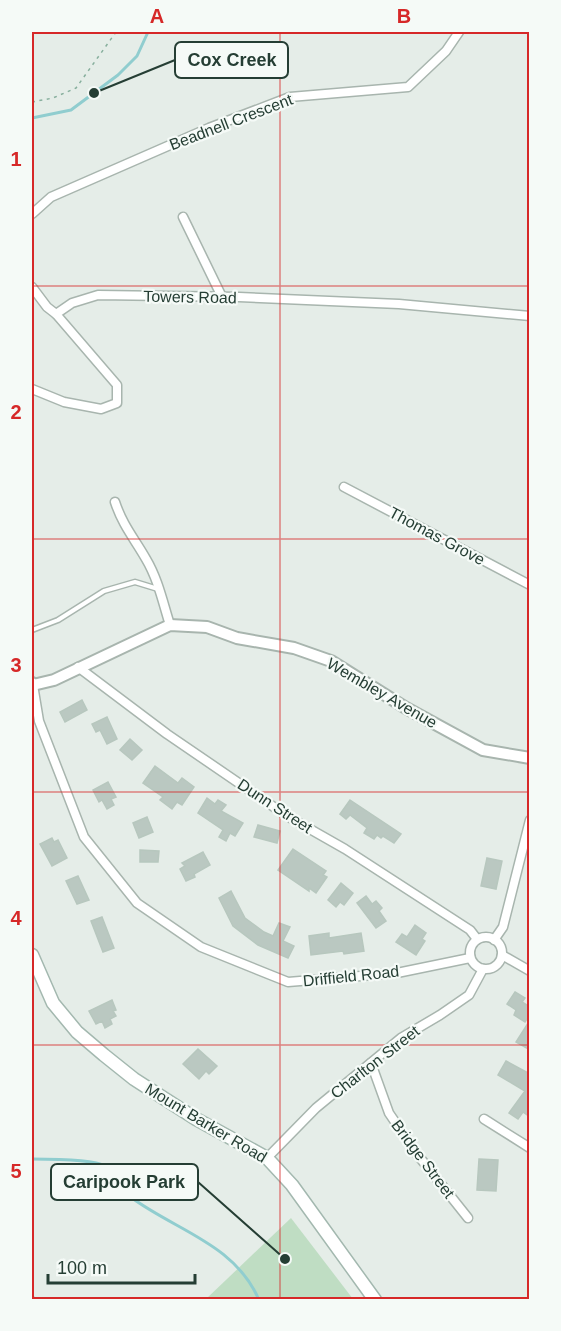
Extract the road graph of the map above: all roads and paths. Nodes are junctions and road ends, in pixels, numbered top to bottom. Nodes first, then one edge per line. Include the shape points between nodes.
1 (116, 32) edge
2 (459, 32) edge
3 (32, 102) edge
4 (32, 214) edge
5 (183, 217) dead end
6 (32, 287) edge
7 (222, 297) junction
8 (56, 314) junction
9 (530, 316) edge
10 (32, 389) edge
11 (344, 487) dead end
12 (115, 502) dead end
13 (530, 585) edge
14 (159, 589) junction
15 (170, 625) junction
16 (32, 630) edge
17 (78, 667) junction
18 (32, 684) edge
19 (530, 758) edge
20 (530, 820) edge
21 (477, 939) junction
22 (494, 940) junction
23 (32, 955) edge
24 (502, 955) junction
25 (470, 957) junction
26 (527, 967) edge
27 (483, 969) junction
28 (371, 1063) junction
29 (484, 1119) dead end
30 (530, 1148) edge
31 (267, 1158) junction
32 (468, 1218) dead end
33 (32, 1296) edge
34 (38, 1299) edge
35 (375, 1299) edge

1 - 3 path via 76,88
2 - 4 street, Beadnell Crescent via 446,51 408,87 290,97 51,197
5 - 7 street
6 - 8 street
7 - 8 street, Towers Road via 98,295 72,303
7 - 9 street, Towers Road via 399,304
8 - 10 street via 117,385 117,403 101,409 64,402
11 - 13 street, Thomas Grove
12 - 14 street via 121,521 147,560
14 - 15 street
14 - 16 lane via 135,582 104,591 58,620
15 - 17 street, Wembley Avenue
15 - 19 street, Wembley Avenue via 207,627 331,661 483,750
17 - 18 street, Wembley Avenue via 54,680
17 - 21 street, Dunn Street via 287,816 345,849 470,930
18 - 25 street, Driffield Road via 39,721 84,837 137,903 201,947 288,982 397,973
20 - 22 street via 503,927
21 - 22 street
21 - 25 street via 470,947
22 - 24 street
23 - 31 main road, Mount Barker Road via 53,1002 77,1032 134,1079
24 - 26 street
24 - 27 street via 495,966
25 - 27 street
27 - 28 street, Charlton Street via 469,995 401,1038
28 - 31 street, Charlton Street via 316,1108
28 - 32 street, Bridge Street via 389,1113
29 - 30 street
31 - 35 main road, Mount Barker Road via 292,1185
33 - 34 path

